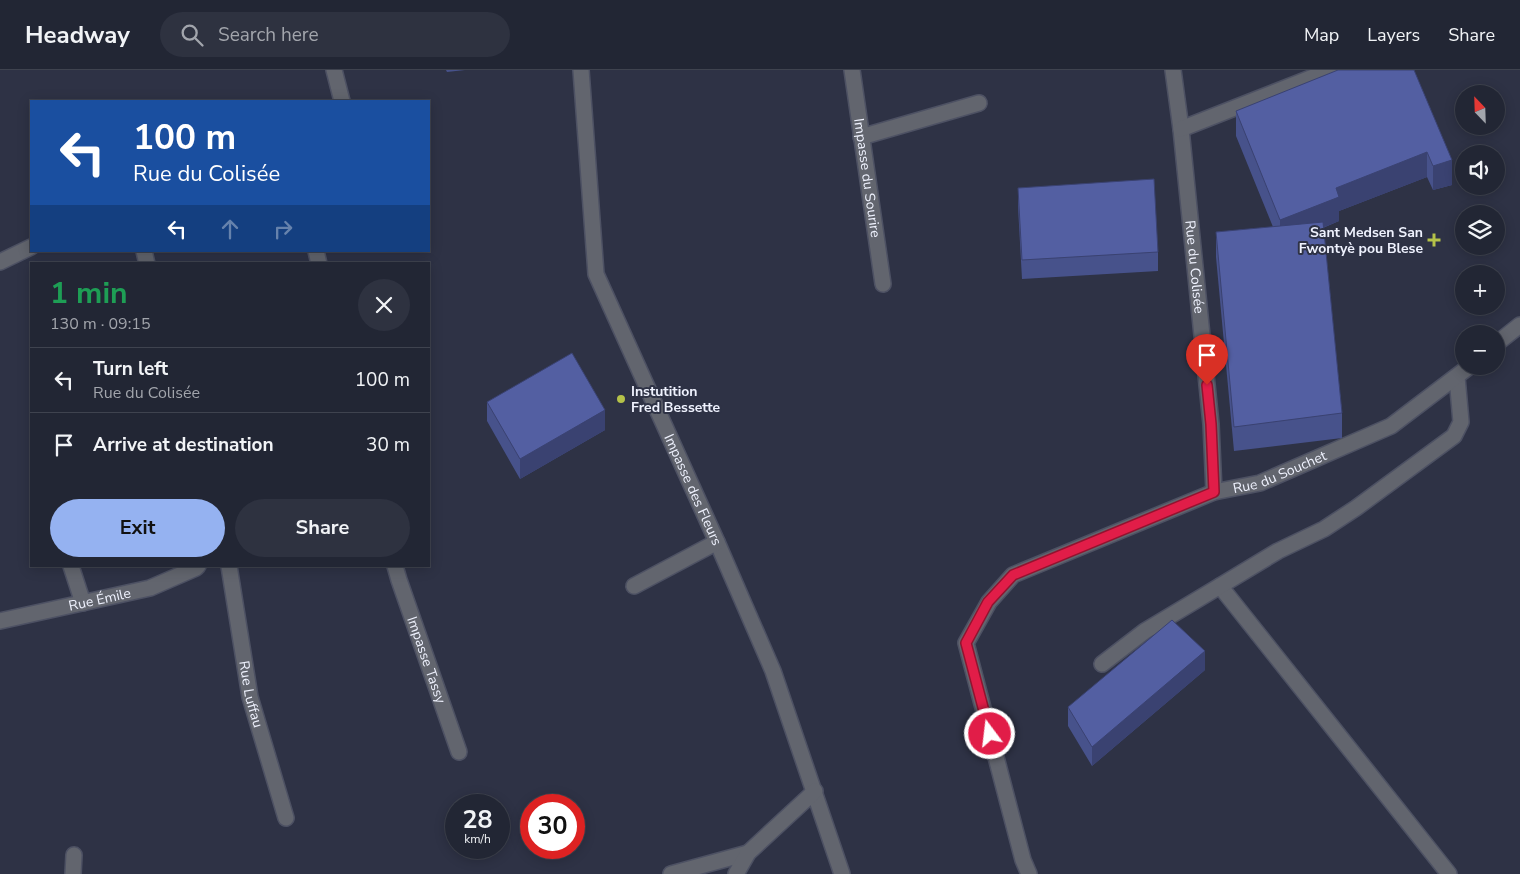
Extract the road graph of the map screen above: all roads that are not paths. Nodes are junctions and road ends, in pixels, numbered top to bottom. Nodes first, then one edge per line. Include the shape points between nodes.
1 (334, 70) edge
2 (581, 70) edge
3 (852, 70) edge
4 (1173, 70) edge
5 (1331, 70) edge
6 (342, 100) edge
7 (979, 103) dead end
8 (1181, 129) junction
9 (861, 137) junction
10 (30, 247) edge
11 (0, 262) edge
12 (883, 284) dead end
13 (1519, 326) edge
14 (1505, 337) edge
15 (1459, 375) edge
16 (1457, 377) junction
17 (1214, 492) junction
18 (717, 542) junction
19 (71, 567) edge
20 (197, 567) edge
21 (230, 567) edge
22 (395, 567) edge
23 (634, 586) dead end
24 (1220, 586) junction
25 (83, 603) junction
26 (0, 621) edge
27 (1102, 664) dead end
28 (459, 752) dead end
29 (815, 791) junction
30 (286, 818) dead end
31 (748, 852) junction
32 (74, 855) dead end
33 (73, 874) edge
34 (671, 874) edge
35 (736, 874) edge
36 (842, 874) edge
37 (1029, 874) edge
38 (1449, 874) edge

1 - 6 street
2 - 18 street, Impasse des Fleurs via 596,274
3 - 9 street, Impasse du Sourire
4 - 8 street, Rue du Colisée
5 - 8 street
7 - 9 street
8 - 17 street, Rue du Colisée via 1211,424
9 - 12 street, Impasse du Sourire
10 - 11 street
13 - 14 street
15 - 16 street, Rue du Souchet
16 - 17 street, Rue du Souchet via 1391,426 1260,483
16 - 24 street via 1461,422 1454,436 1324,529 1278,551
17 - 37 street, Rue du Souchet via 1013,575 988,602 966,643
18 - 23 street
18 - 29 street, Impasse des Fleurs via 774,671
19 - 25 street
20 - 25 street, Rue Émile via 150,588
21 - 30 street, Rue Luffau via 250,696
22 - 28 street, Impasse Tassy
24 - 27 street via 1145,632
24 - 38 street
25 - 26 street, Rue Émile
29 - 31 street
29 - 36 street, Impasse des Fleurs
31 - 34 street
31 - 35 street
32 - 33 street

